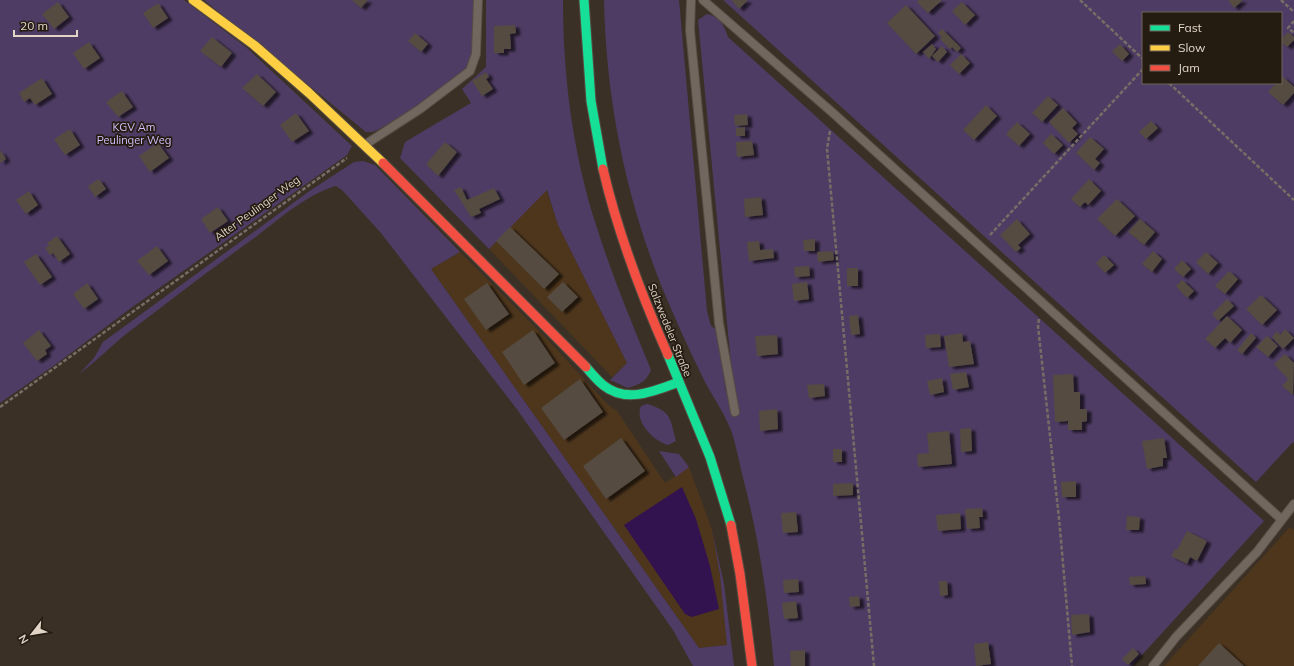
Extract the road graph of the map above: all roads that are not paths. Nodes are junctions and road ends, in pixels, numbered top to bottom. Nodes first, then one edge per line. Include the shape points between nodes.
1 (193, 0) edge
2 (478, 0) edge
3 (584, 0) edge
4 (691, 0) edge
5 (703, 0) edge
6 (365, 145) junction
7 (679, 382) junction
8 (735, 412) dead end
9 (1294, 504) edge
10 (1281, 519) junction
11 (752, 666) edge
12 (1153, 666) edge

1 - 6 main road via 254,45
2 - 6 lane via 476,54 470,71 420,109
3 - 7 main road, Salzwedeler Straße via 588,89 598,152 631,265
4 - 8 lane via 690,30 719,323
5 - 10 lane via 833,113
6 - 7 main road via 603,385 624,396 654,391
7 - 11 main road, Salzwedeler Straße via 714,470 730,520 742,584
9 - 10 lane
10 - 12 lane via 1257,552 1176,637

